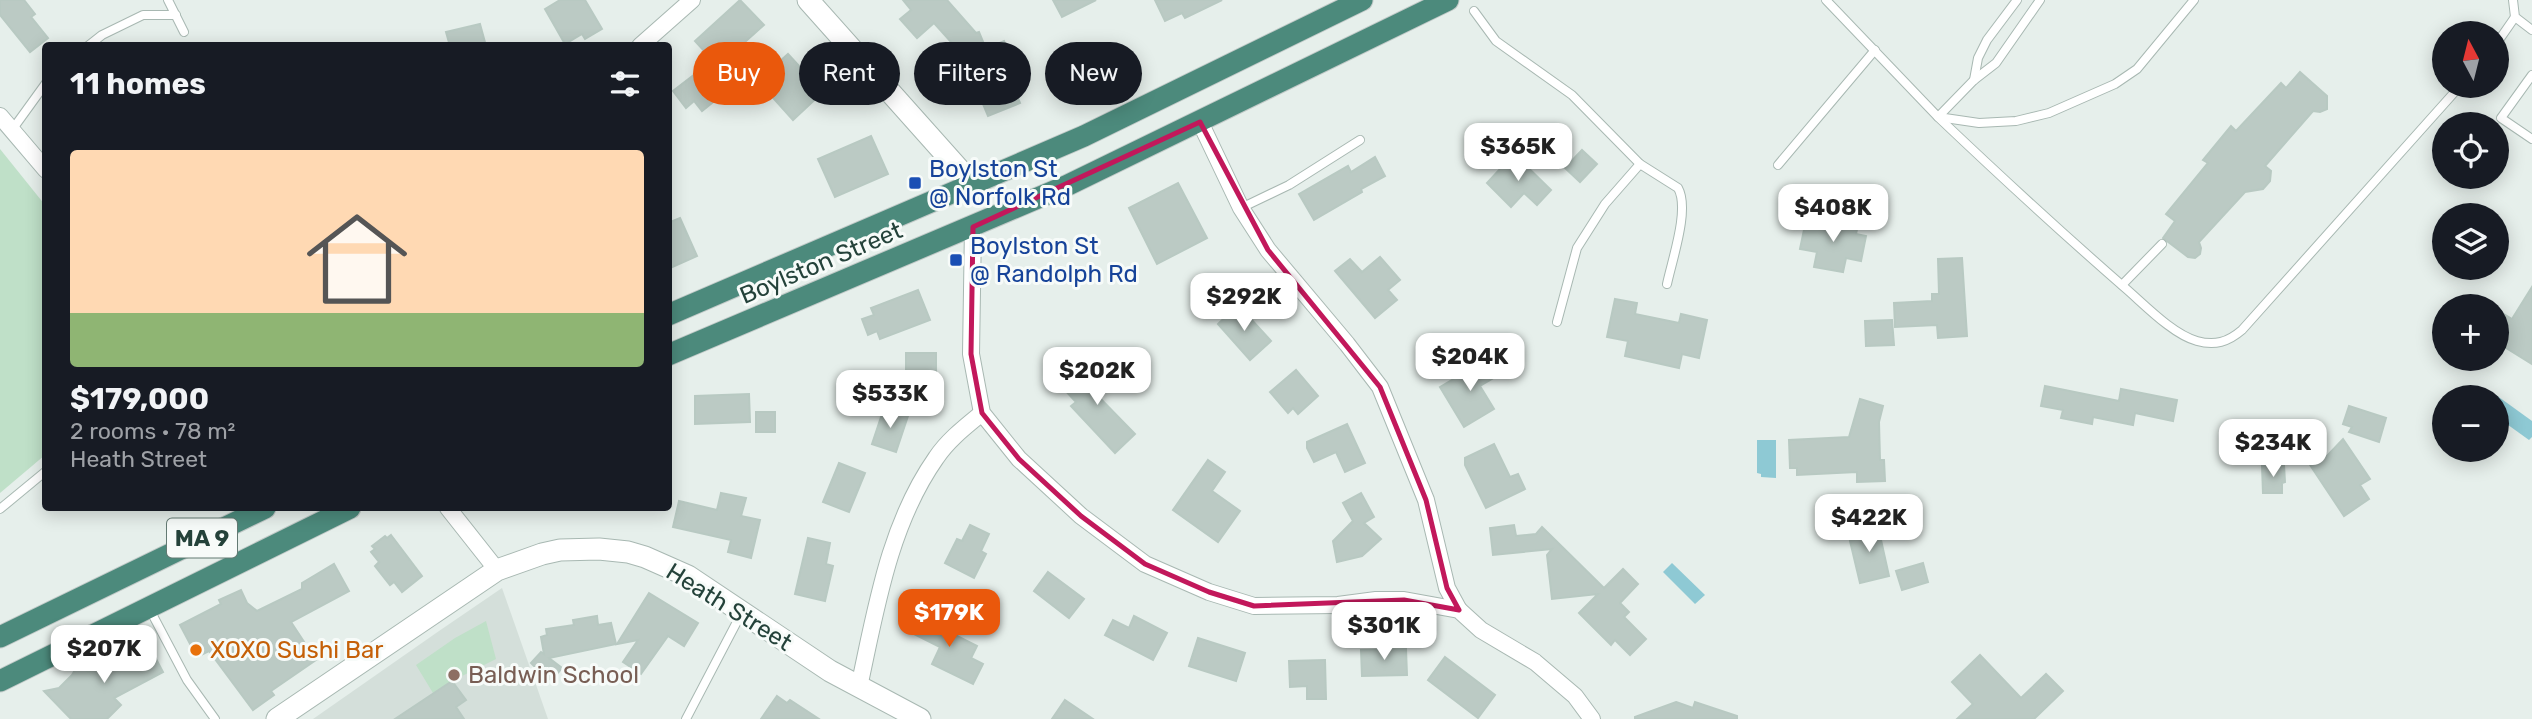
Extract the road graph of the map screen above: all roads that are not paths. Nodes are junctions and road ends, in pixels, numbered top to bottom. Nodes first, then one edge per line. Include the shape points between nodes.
1 (168, 0) edge
2 (692, 0) edge
3 (808, 0) edge
4 (1362, 0) edge
5 (1448, 0) edge
6 (1826, 0) edge
7 (2017, 0) edge
8 (2040, 0) edge
9 (2194, 0) edge
10 (2513, 0) edge
11 (1475, 11) dead end
12 (176, 15) junction
13 (2515, 17) junction
14 (2510, 24) edge
15 (2532, 30) edge
16 (184, 32) dead end
17 (93, 42) edge
18 (645, 42) edge
19 (1875, 50) junction
20 (2532, 75) edge
21 (1974, 80) junction
22 (42, 89) edge
23 (2448, 98) edge
24 (0, 116) edge
25 (1938, 117) junction
26 (1200, 122) junction
27 (12, 130) junction
28 (2532, 139) edge
29 (1360, 140) dead end
30 (1640, 164) junction
31 (42, 165) edge
32 (1778, 165) dead end
33 (973, 185) junction
34 (1241, 208) junction
35 (973, 227) junction
36 (2162, 244) dead end
37 (1667, 284) dead end
38 (2122, 285) junction
39 (672, 313) edge
40 (1557, 322) dead end
41 (672, 353) edge
42 (982, 413) junction
43 (42, 474) edge
44 (0, 509) edge
45 (259, 511) edge
46 (344, 511) edge
47 (450, 511) edge
48 (497, 570) junction
49 (149, 608) junction
50 (1459, 610) junction
51 (742, 612) junction
52 (0, 637) edge
53 (0, 681) edge
54 (859, 687) junction
55 (215, 719) edge
56 (277, 719) edge
57 (686, 719) edge
58 (920, 719) edge
59 (1591, 719) edge

1 - 12 lane
2 - 18 street
3 - 33 street
4 - 33 highway, Boylston Street via 1115,122
5 - 26 highway, Boylston Street
6 - 19 lane
7 - 21 lane via 1987,40
8 - 21 lane via 1996,63
9 - 25 lane via 2137,69 2079,102 2016,121 1979,124
10 - 13 lane
11 - 30 lane via 1496,41 1572,95
12 - 16 lane
12 - 17 lane via 143,15
13 - 14 lane
13 - 15 lane
19 - 25 lane
19 - 32 lane
20 - 28 lane via 2501,118
21 - 25 lane
22 - 27 lane
23 - 38 lane via 2229,340 2206,343 2189,338
24 - 27 street
25 - 38 lane
26 - 34 street
26 - 35 highway, Boylston Street
27 - 31 street
29 - 34 lane via 1289,185
30 - 37 lane via 1673,183 1682,194 1683,210
30 - 40 lane via 1605,204 1577,248
33 - 39 highway, Boylston Street
34 - 50 street via 1286,274 1380,387 1426,500 1447,589
35 - 41 highway, Boylston Street
35 - 42 street via 971,354
36 - 38 lane
42 - 50 street via 1019,459 1081,516 1145,564 1209,592 1254,606 1404,600
42 - 54 street via 936,457 912,495 896,536
43 - 44 lane
45 - 52 highway, MA 9
46 - 49 highway, MA 9
47 - 48 street
48 - 51 street, Heath Street via 560,550 628,552 688,576
48 - 56 street, Heath Street
49 - 53 highway, MA 9
49 - 55 lane via 187,680
50 - 59 street via 1481,630 1535,662 1575,696
51 - 54 street, Heath Street
51 - 57 lane
54 - 58 street, Heath Street

